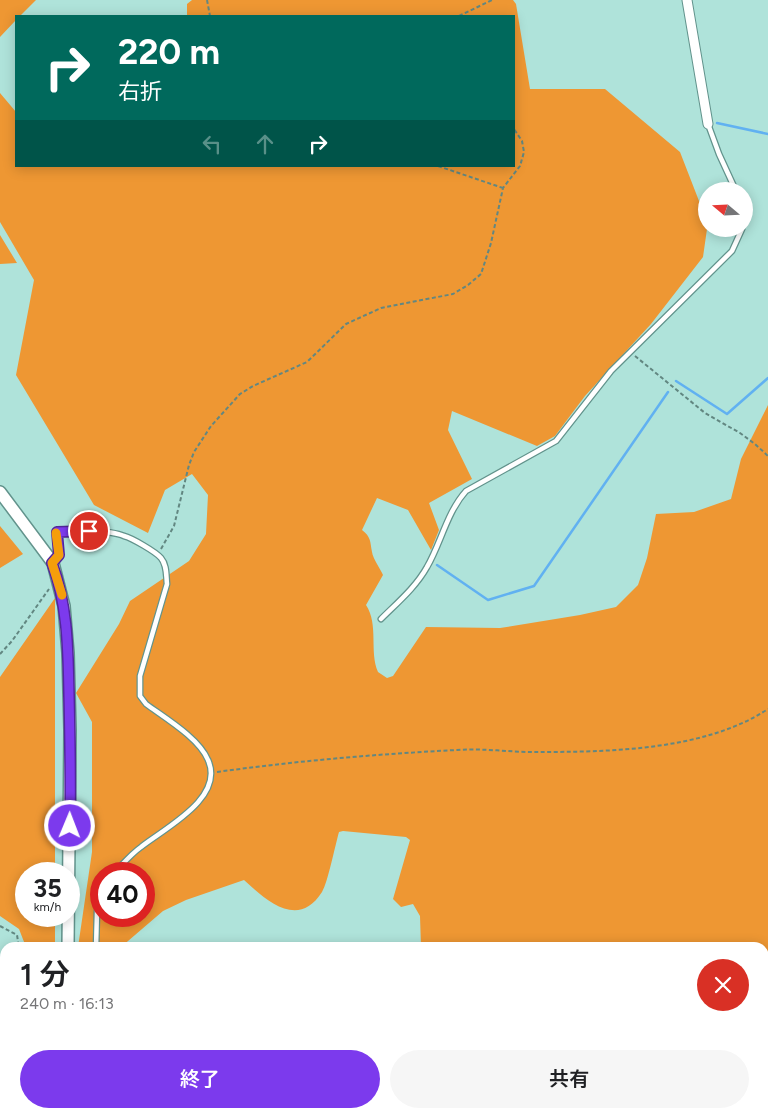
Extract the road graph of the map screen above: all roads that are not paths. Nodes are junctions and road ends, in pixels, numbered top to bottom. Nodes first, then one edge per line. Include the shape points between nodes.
1 (687, 0) edge
2 (708, 124) joint
3 (732, 182) edge
4 (738, 238) edge
5 (0, 492) edge
6 (52, 563) junction
7 (381, 619) dead end
8 (126, 862) edge
9 (96, 927) edge
10 (68, 942) edge
11 (96, 942) edge

1 - 2 street
2 - 3 lane
4 - 7 lane via 732,252 611,371 556,441 466,491 426,568
5 - 6 street
6 - 8 lane via 59,555 56,534 60,531 113,532 126,536 156,554 164,564 167,584 140,676 140,696 199,746 212,773 210,783 198,802
6 - 10 street via 59,581 66,627 70,730
9 - 11 lane

